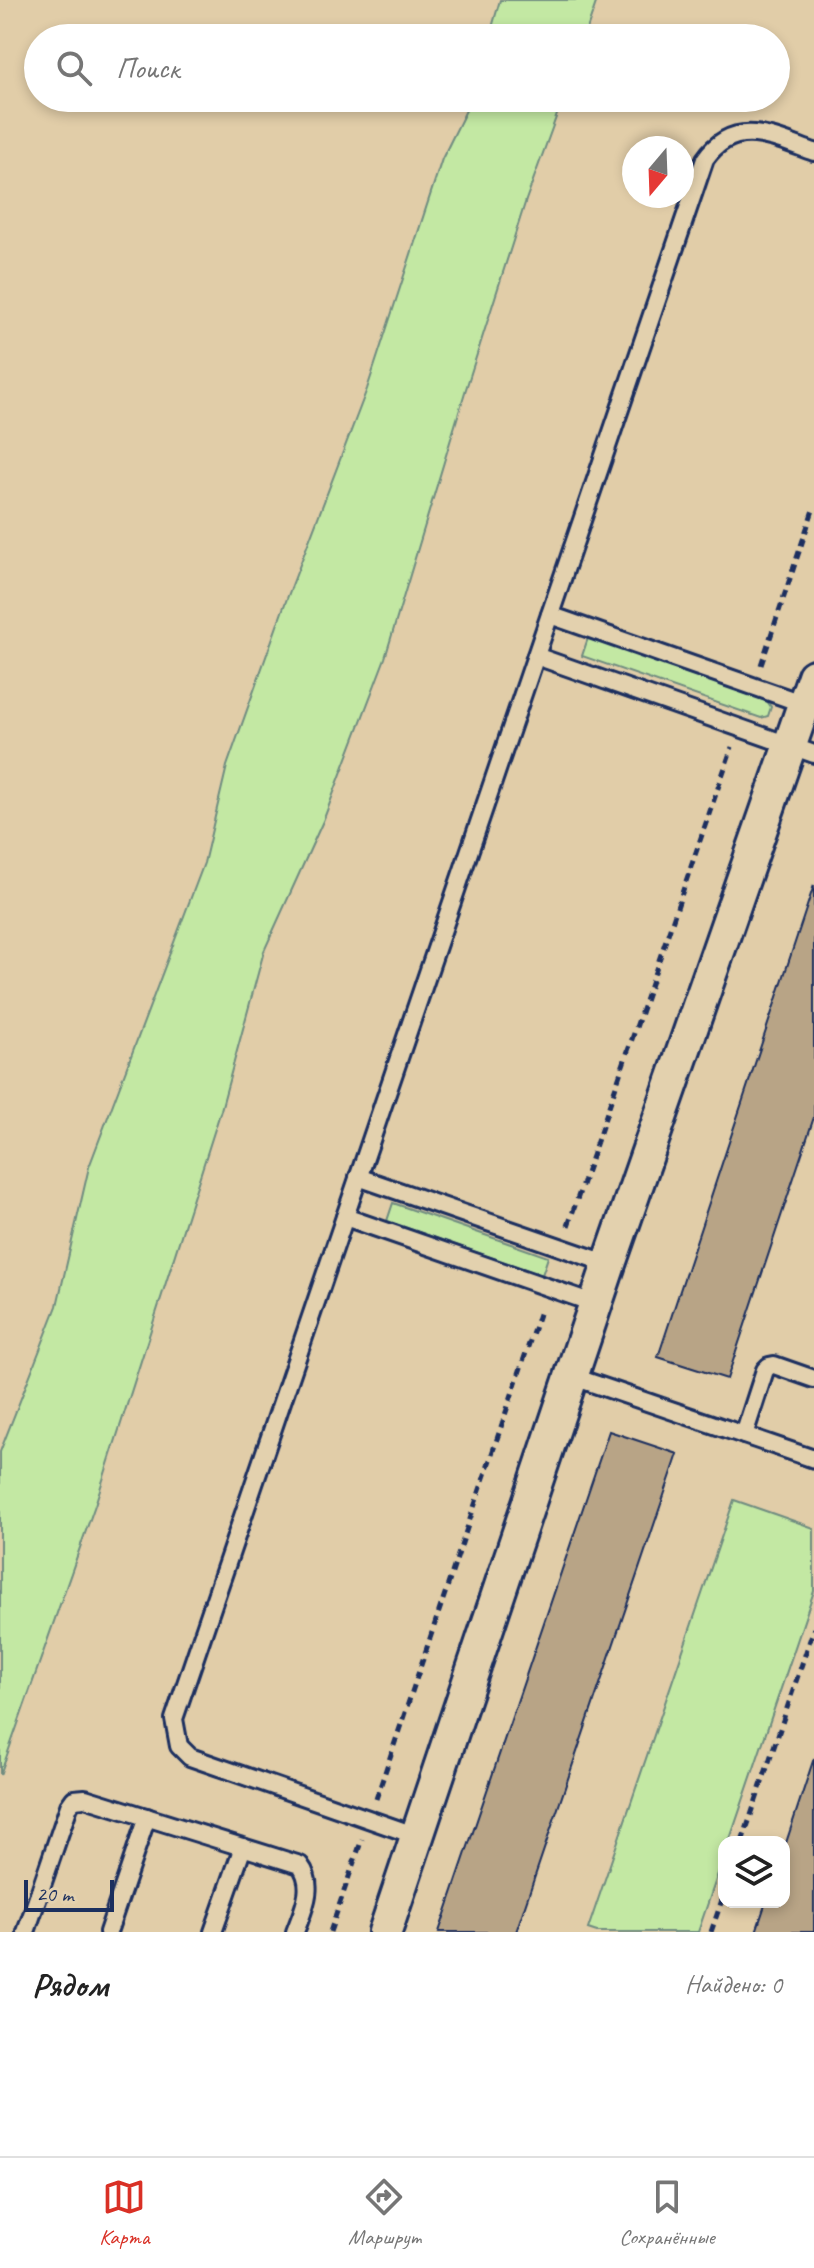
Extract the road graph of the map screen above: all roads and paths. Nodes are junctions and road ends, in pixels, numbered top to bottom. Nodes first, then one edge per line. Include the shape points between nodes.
1 (814, 152) edge
2 (814, 507) edge
3 (550, 615) junction
4 (536, 656) junction
5 (760, 666) dead end
6 (809, 690) edge
7 (733, 743) dead end
8 (802, 750) edge
9 (358, 1177) junction
10 (345, 1217) junction
11 (561, 1247) junction
12 (609, 1264) junction
13 (548, 1288) junction
14 (596, 1304) junction
15 (571, 1376) junction
16 (814, 1379) edge
17 (744, 1435) junction
18 (814, 1459) edge
19 (814, 1628) edge
20 (147, 1817) junction
21 (369, 1820) junction
22 (417, 1836) junction
23 (744, 1836) edge
24 (243, 1847) junction
25 (719, 1908) edge
26 (26, 1932) edge
27 (108, 1932) edge
28 (213, 1932) edge
29 (295, 1932) edge
30 (330, 1932) edge
31 (385, 1932) edge
32 (711, 1932) edge

1 - 3 lane via 745,133 714,146 705,159
2 - 5 path
3 - 4 lane
3 - 6 lane
4 - 8 lane
4 - 9 lane
6 - 8 street
7 - 11 path
8 - 12 street
9 - 10 lane
9 - 11 lane
10 - 13 lane
10 - 21 lane via 174,1719 179,1746 190,1757
11 - 12 lane
12 - 14 street
13 - 14 lane
13 - 21 path
14 - 15 street
15 - 17 lane
15 - 22 street
16 - 17 lane via 769,1366
17 - 18 lane
19 - 23 path
20 - 24 lane
20 - 26 lane via 74,1799
20 - 27 lane
21 - 22 lane
21 - 30 path
22 - 31 street
24 - 28 lane
24 - 29 lane via 300,1865 307,1875
25 - 32 path

